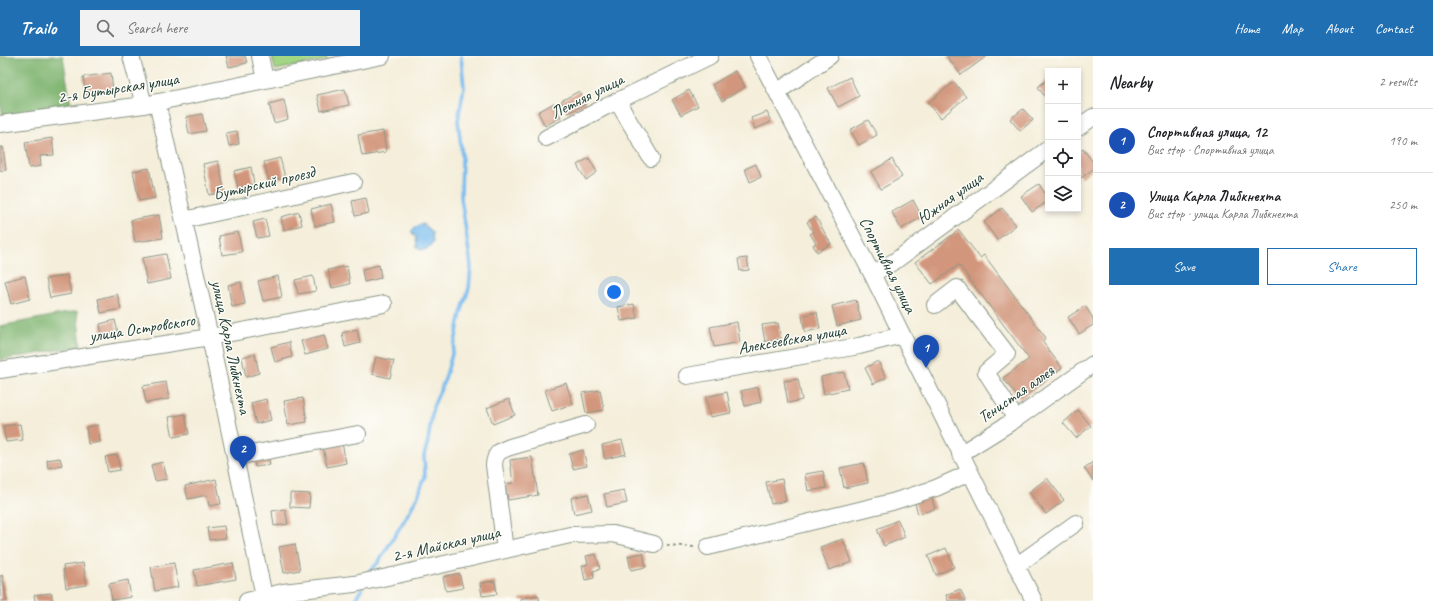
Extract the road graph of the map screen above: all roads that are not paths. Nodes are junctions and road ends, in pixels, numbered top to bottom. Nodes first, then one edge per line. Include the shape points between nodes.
1 (131, 56) edge
2 (260, 56) edge
3 (382, 56) edge
4 (710, 56) edge
5 (758, 56) edge
6 (830, 56) edge
7 (265, 80) junction
8 (777, 92) junction
9 (617, 101) junction
10 (151, 103) junction
11 (1093, 117) edge
12 (0, 124) edge
13 (1081, 126) edge
14 (546, 138) dead end
15 (1045, 151) edge
16 (651, 158) dead end
17 (353, 182) dead end
18 (184, 220) junction
19 (872, 274) junction
20 (384, 304) dead end
21 (935, 305) dead end
22 (902, 335) junction
23 (210, 337) junction
24 (1093, 364) edge
25 (0, 370) edge
26 (687, 376) dead end
27 (1016, 419) junction
28 (586, 425) dead end
29 (358, 434) dead end
30 (960, 454) junction
31 (235, 457) junction
32 (969, 472) junction
33 (1076, 523) dead end
34 (654, 544) road end
35 (708, 547) road end
36 (505, 550) junction
37 (1016, 566) junction
38 (265, 599) edge
39 (247, 601) edge
40 (1034, 601) edge

1 - 10 street, улица Карла Либкнехта
2 - 7 street
3 - 7 street, 2-я Бутырская улица
4 - 9 street, Летняя улица
5 - 8 street, Спортивная улица
6 - 8 street
7 - 10 street, 2-я Бутырская улица
8 - 19 street, Спортивная улица
9 - 14 street, Летняя улица
9 - 16 street
10 - 12 street, 2-я Бутырская улица
10 - 18 street, улица Карла Либкнехта
11 - 13 street
15 - 19 street, Южная улица via 895,261
17 - 18 street, Бутырский проезд
18 - 23 street, улица Карла Либкнехта
19 - 22 street, Спортивная улица
20 - 23 street, улица Островского
21 - 27 street via 958,288 1007,354 986,372
22 - 26 street, Алексеевская улица via 859,346
22 - 30 street, Спортивная улица
23 - 25 street, улица Островского
23 - 31 street, улица Карла Либкнехта
24 - 27 street, Тенистая аллея
27 - 30 street, Тенистая аллея
28 - 36 street via 510,447 499,451 495,457
29 - 31 street
30 - 32 street, Спортивная улица
31 - 38 street, улица Карла Либкнехта
32 - 35 street via 936,488 892,502
32 - 37 street, Спортивная улица
33 - 37 street
34 - 36 street, 2-я Майская улица via 613,534 592,533 560,536
36 - 38 street, 2-я Майская улица via 361,582 308,588
37 - 40 street, Спортивная улица
38 - 39 street, 2-я Майская улица

